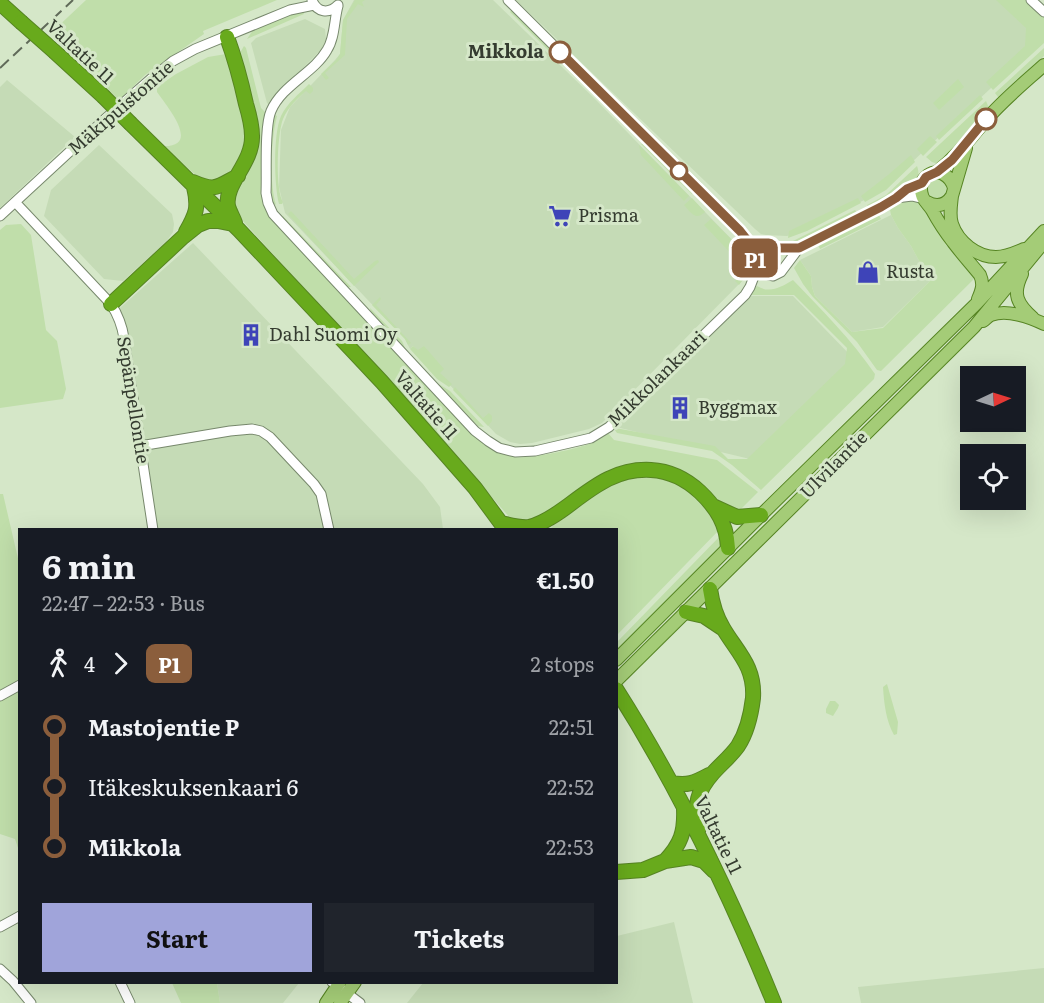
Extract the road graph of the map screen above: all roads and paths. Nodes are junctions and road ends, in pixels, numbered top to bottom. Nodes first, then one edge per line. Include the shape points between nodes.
1 (5, 0) edge
2 (302, 0) edge
3 (508, 0) edge
4 (1031, 0) edge
5 (339, 3) edge
6 (0, 4) edge
7 (315, 5) edge
8 (290, 10) junction
9 (1044, 12) edge
10 (227, 37) junction
11 (332, 39) junction
12 (1044, 65) edge
13 (967, 144) junction
14 (937, 172) junction
15 (238, 176) junction
16 (190, 183) junction
17 (922, 183) junction
18 (953, 192) junction
19 (896, 198) junction
20 (925, 200) junction
21 (15, 202) junction
22 (0, 216) edge
23 (236, 227) junction
24 (1044, 231) edge
25 (183, 237) junction
26 (748, 241) junction
27 (1044, 242) edge
28 (771, 248) junction
29 (799, 248) junction
30 (1030, 253) junction
31 (757, 263) junction
32 (785, 265) junction
33 (768, 276) junction
34 (750, 286) junction
35 (976, 303) junction
36 (111, 304) junction
37 (1040, 322) edge
38 (975, 327) junction
39 (140, 446) junction
40 (713, 506) junction
41 (760, 515) junction
42 (548, 524) edge
43 (504, 526) edge
44 (153, 528) edge
45 (329, 528) edge
46 (728, 548) junction
47 (710, 589) junction
48 (686, 612) junction
49 (723, 629) junction
50 (618, 658) edge
51 (618, 679) edge
52 (18, 686) edge
53 (618, 692) edge
54 (0, 696) edge
55 (712, 774) junction
56 (671, 783) junction
57 (684, 808) junction
58 (702, 842) junction
59 (665, 861) junction
60 (618, 872) edge
61 (718, 875) junction
62 (18, 917) edge
63 (0, 927) edge
64 (0, 969) edge
65 (121, 984) edge
66 (342, 988) edge
67 (32, 1003) edge
68 (130, 1003) edge
69 (326, 1003) edge
70 (360, 1003) edge
71 (774, 1003) edge

1 - 6 highway
2 - 8 street, Mäkipuistontie
3 - 26 street
4 - 9 street
5 - 7 street, Mäkipuistontie via 326,12
5 - 11 street, Mikkolankaari
6 - 16 highway, Valtatie 11, bridge via 103,96
7 - 8 street, Mäkipuistontie
7 - 11 street
8 - 10 street, Mäkipuistontie
10 - 15 highway via 252,137
10 - 21 street, Mäkipuistontie via 173,61
11 - 34 street, Mikkolankaari via 321,59 282,94 271,111 268,203 273,214 488,441 515,452 591,438 623,414
12 - 13 main road via 986,119
13 - 14 main road
13 - 18 main road
14 - 17 main road
14 - 18 main road via 949,177
15 - 16 highway via 213,188
15 - 23 highway via 228,199
16 - 23 highway, Valtatie 11
16 - 25 highway via 197,210
17 - 19 street
17 - 20 main road
18 - 20 main road via 950,200 941,205
18 - 30 main road via 951,224 976,252 994,257
19 - 20 street via 912,196
19 - 29 street
20 - 35 main road via 980,276 982,291
21 - 22 street, Mäkipuistontie
21 - 36 street, Sepänpellontie
23 - 25 highway via 208,221
23 - 43 highway, Valtatie 11 via 382,382
24 - 30 main road, Ulvilantie
25 - 36 highway
26 - 28 street
26 - 31 street
27 - 30 main road, Ulvilantie
28 - 29 street
28 - 31 street via 762,250
28 - 32 street via 783,254
29 - 32 street
30 - 35 main road, Ulvilantie
30 - 37 main road via 1017,283 1017,298
30 - 38 main road, Ulvilantie
31 - 33 street
31 - 34 street, Mikkolankaari
32 - 33 street via 781,272
33 - 34 street, Mikkolankaari
35 - 41 main road, Ulvilantie
36 - 39 street, Sepänpellontie via 123,331
37 - 38 main road via 1000,313
38 - 47 main road, Ulvilantie
39 - 44 street, Sepänpellontie
39 - 45 street via 230,431 261,431 321,494
40 - 41 highway via 736,517
40 - 42 highway via 686,481 666,472 626,472 607,479
40 - 46 highway via 725,528
41 - 46 main road, Ulvilantie
42 - 43 highway
46 - 50 main road, Ulvilantie
47 - 48 main road, Ulvilantie
47 - 49 highway via 713,608
48 - 49 highway via 704,616
48 - 51 main road, Ulvilantie
49 - 55 highway via 748,666 753,695 744,734
52 - 54 street
53 - 56 highway, Valtatie 11
55 - 56 highway via 695,783
55 - 58 highway via 696,805
56 - 57 highway, Valtatie 11
57 - 58 highway, Valtatie 11
57 - 59 highway via 680,841
58 - 61 highway, Valtatie 11
59 - 60 highway via 643,870
59 - 61 highway via 691,857 704,861
61 - 71 highway, Valtatie 11
62 - 63 street
64 - 67 street
65 - 68 street
66 - 69 main road
66 - 70 street

